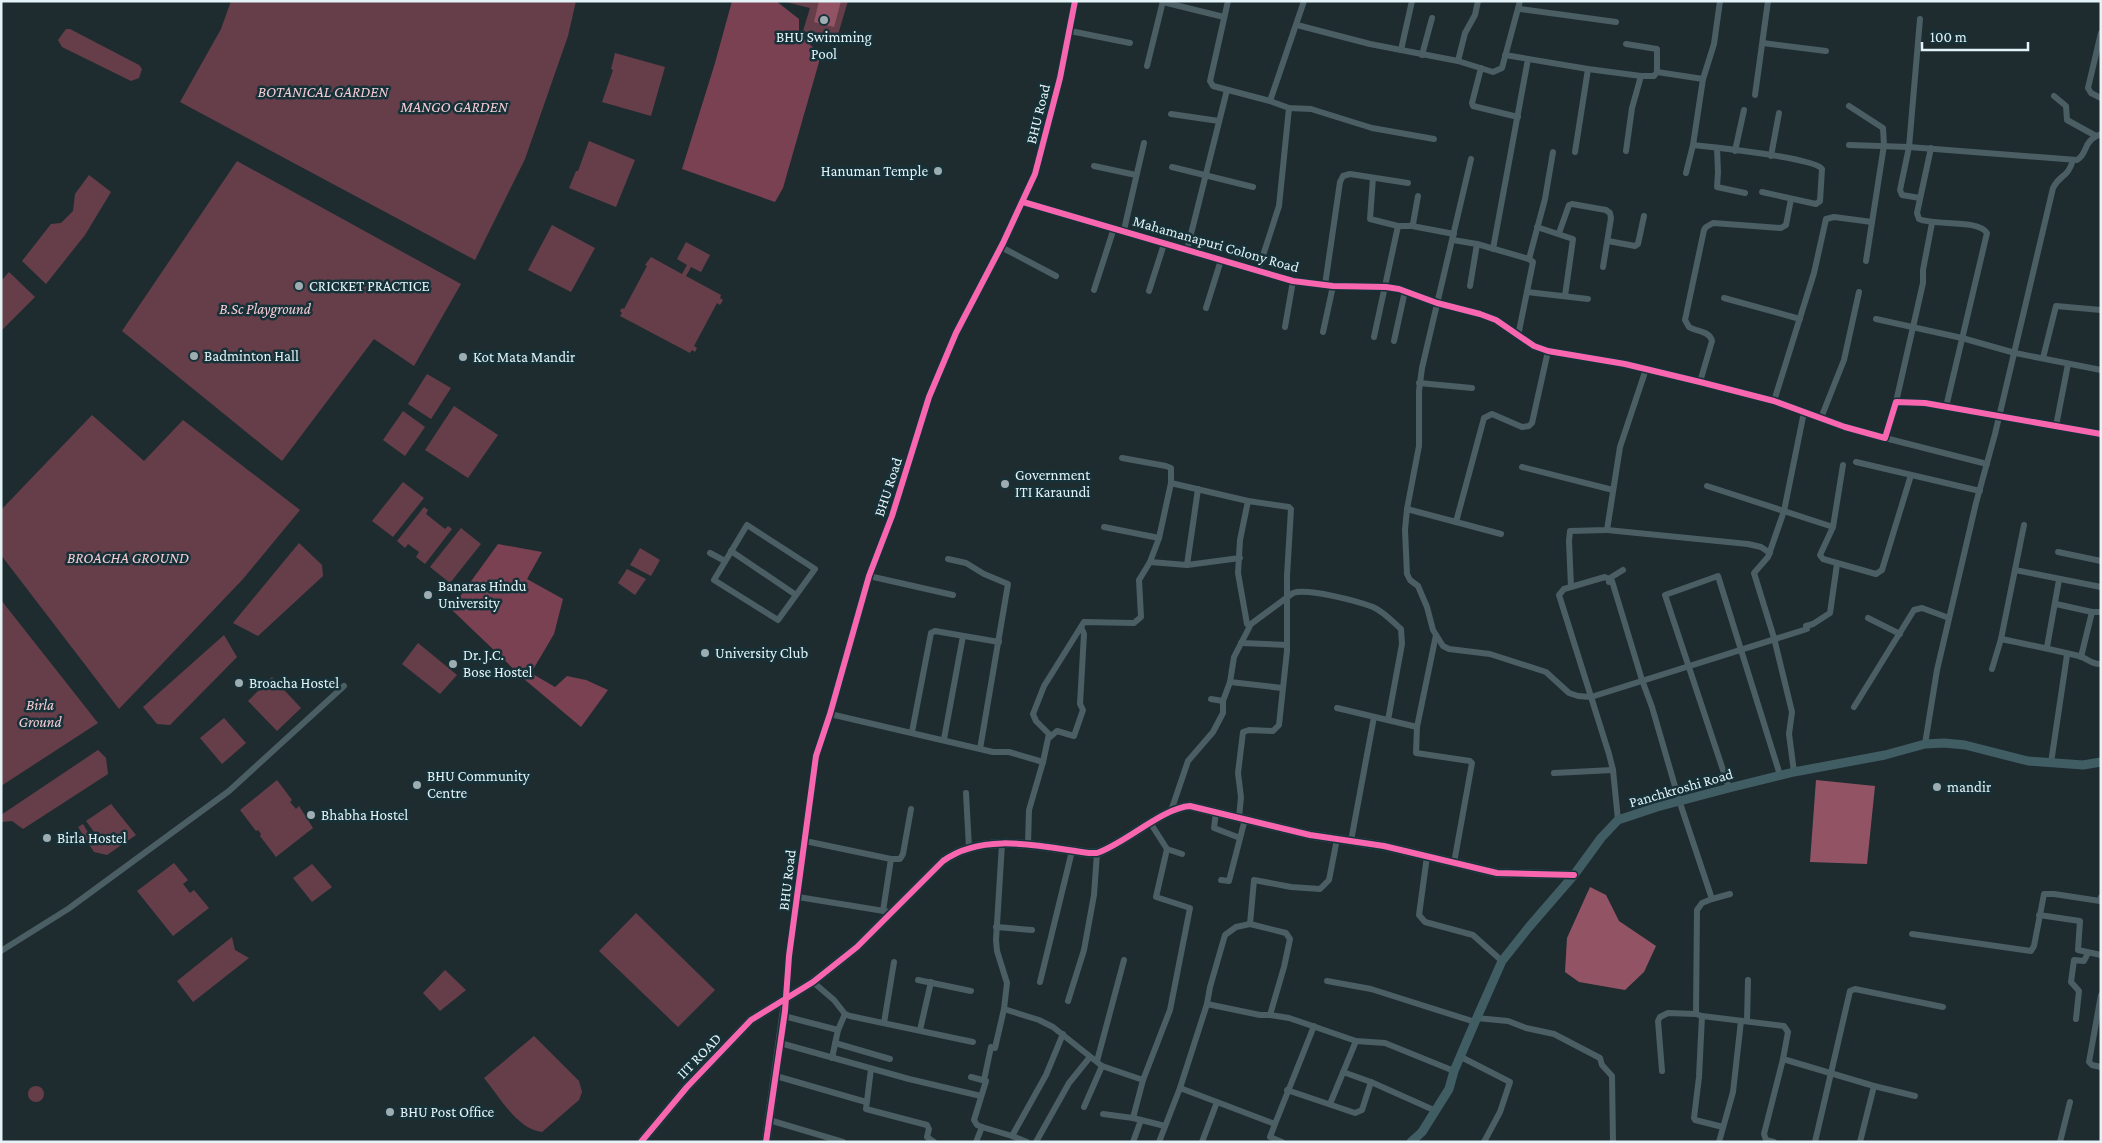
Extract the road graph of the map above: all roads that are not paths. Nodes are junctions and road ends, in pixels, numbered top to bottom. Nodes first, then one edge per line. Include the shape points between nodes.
1 (1075, 1) edge
2 (1228, 1) edge
3 (1304, 1) edge
4 (1412, 1) edge
5 (1478, 1) edge
6 (1520, 1) edge
7 (1720, 1) edge
8 (1768, 1) edge
9 (1163, 2) edge
10 (1520, 9) junction
11 (1224, 17) junction
12 (1432, 18) dead end
13 (1920, 19) dead end
14 (1616, 22) dead end
15 (1297, 25) junction
16 (1070, 31) junction
17 (2100, 37) edge
18 (1130, 43) dead end
19 (1763, 43) junction
20 (1626, 44) dead end
21 (1401, 50) junction
22 (1826, 51) dead end
23 (1422, 55) junction
24 (1505, 55) junction
25 (1528, 59) junction
26 (1458, 61) junction
27 (1147, 66) dead end
28 (1480, 68) junction
29 (1588, 69) junction
30 (1657, 72) junction
31 (1641, 76) junction
32 (1702, 79) junction
33 (1227, 90) junction
34 (1755, 96) dead end
35 (2054, 96) dead end
36 (2101, 98) edge
37 (1270, 101) junction
38 (1849, 106) dead end
39 (1289, 108) junction
40 (1744, 110) dead end
41 (1779, 113) dead end
42 (1171, 114) dead end
43 (1518, 117) junction
44 (1219, 121) junction
45 (2099, 135) edge
46 (1434, 138) dead end
47 (1144, 143) dead end
48 (1693, 145) junction
49 (1849, 145) dead end
50 (1884, 145) junction
51 (1909, 146) junction
52 (1717, 148) junction
53 (1931, 148) junction
54 (1626, 151) dead end
55 (1735, 151) junction
56 (1553, 152) dead end
57 (1575, 152) dead end
58 (1771, 156) junction
59 (1471, 159) dead end
60 (2074, 160) junction
61 (1094, 166) dead end
62 (1172, 167) dead end
63 (1686, 173) dead end
64 (1136, 175) junction
65 (1204, 175) junction
66 (1373, 178) junction
67 (1408, 183) dead end
68 (1253, 187) dead end
69 (1762, 192) dead end
70 (1745, 193) dead end
71 (1418, 196) dead end
72 (1920, 198) junction
73 (1792, 199) junction
74 (1022, 202) junction
75 (1644, 216) dead end
76 (1872, 222) junction
77 (1932, 223) junction
78 (1398, 226) junction
79 (1412, 226) junction
80 (1537, 227) junction
81 (1114, 228) junction
82 (1124, 230) junction
83 (1558, 234) junction
84 (1454, 237) junction
85 (1608, 241) junction
86 (1164, 244) junction
87 (1477, 244) junction
88 (1001, 247) junction
89 (1493, 249) junction
90 (1187, 250) junction
91 (1529, 259) junction
92 (1221, 260) junction
93 (1866, 261) dead end
94 (1603, 267) dead end
95 (1258, 271) junction
96 (1056, 276) dead end
97 (1293, 281) junction
98 (1326, 285) junction
99 (1333, 286) junction
100 (1470, 286) dead end
101 (1386, 287) junction
102 (1094, 290) dead end
103 (1405, 291) junction
104 (1149, 292) dead end
105 (1527, 292) junction
106 (1859, 292) dead end
107 (1565, 296) junction
108 (1724, 298) dead end
109 (1588, 299) dead end
110 (1437, 303) junction
111 (1206, 308) dead end
112 (2101, 310) edge
113 (1800, 319) junction
114 (1876, 319) dead end
115 (1285, 327) dead end
116 (1913, 328) junction
117 (1323, 332) dead end
118 (1518, 336) junction
119 (1374, 337) dead end
120 (1962, 338) junction
121 (1394, 341) dead end
122 (1548, 351) junction
123 (2015, 353) junction
124 (2043, 358) junction
125 (2068, 364) junction
126 (1646, 369) junction
127 (2101, 370) edge
128 (1700, 382) junction
129 (1419, 383) junction
130 (1472, 388) dead end
131 (1774, 402) junction
132 (1896, 402) junction
133 (1946, 406) junction
134 (1804, 412) junction
135 (1999, 416) junction
136 (1821, 418) junction
137 (2056, 426) junction
138 (2101, 434) edge
139 (1885, 438) junction
140 (1122, 458) dead end
141 (1856, 462) dead end
142 (1987, 464) junction
143 (1843, 465) dead end
144 (1522, 467) dead end
145 (1911, 474) junction
146 (1171, 483) junction
147 (1707, 486) dead end
148 (1198, 489) junction
149 (1613, 490) junction
150 (1980, 491) junction
151 (1248, 501) junction
152 (1407, 509) junction
153 (1784, 511) junction
154 (1456, 522) junction
155 (2024, 525) dead end
156 (1833, 527) junction
157 (1104, 528) dead end
158 (1607, 530) junction
159 (1501, 534) dead end
160 (1159, 538) junction
161 (731, 551) junction
162 (2058, 552) dead end
163 (710, 553) dead end
164 (1770, 553) junction
165 (1240, 558) junction
166 (948, 559) dead end
167 (725, 561) junction
168 (1150, 562) junction
169 (2101, 562) edge
170 (1837, 564) junction
171 (1187, 565) junction
172 (1623, 570) dead end
173 (2015, 570) junction
174 (869, 576) junction
175 (1610, 580) junction
176 (2059, 580) junction
177 (1571, 587) junction
178 (2101, 587) edge
179 (796, 595) junction
180 (953, 595) dead end
181 (1288, 596) junction
182 (2056, 604) junction
183 (2092, 612) junction
184 (2101, 612) edge
185 (1868, 618) dead end
186 (1949, 618) junction
187 (1247, 624) dead end
188 (1081, 627) junction
189 (1900, 634) junction
190 (1436, 635) junction
191 (963, 636) junction
192 (1774, 638) junction
193 (2001, 639) junction
194 (1000, 642) junction
195 (1241, 643) junction
196 (1287, 645) junction
197 (2046, 647) junction
198 (1739, 650) junction
199 (2067, 655) junction
200 (2080, 656) junction
201 (2101, 664) edge
202 (1690, 666) junction
203 (1992, 669) dead end
204 (1642, 680) junction
205 (1230, 682) junction
206 (344, 686) dead end
207 (1282, 688) junction
208 (1591, 696) junction
209 (1211, 699) dead end
210 (1224, 701) junction
211 (1854, 707) dead end
212 (1337, 708) dead end
213 (830, 714) junction
214 (1374, 717) junction
215 (1388, 720) junction
216 (1417, 727) junction
217 (912, 732) junction
218 (1050, 737) junction
219 (944, 739) junction
220 (1925, 744) junction
221 (980, 749) junction
222 (1043, 762) junction
223 (2101, 762) edge
224 (2051, 763) junction
225 (1613, 770) junction
226 (1794, 772) junction
227 (1554, 773) dead end
228 (1780, 775) junction
229 (1729, 788) junction
230 (966, 792) dead end
231 (1679, 800) junction
232 (911, 809) dead end
233 (1172, 811) junction
234 (1216, 812) junction
235 (1242, 818) junction
236 (1618, 820) junction
237 (1151, 824) junction
238 (1240, 838) junction
239 (1338, 839) junction
240 (805, 841) junction
241 (1351, 841) junction
242 (1002, 844) junction
243 (1028, 844) junction
244 (969, 848) junction
245 (1168, 850) junction
246 (1072, 851) junction
247 (1097, 853) junction
248 (1182, 854) dead end
249 (1427, 856) junction
250 (891, 859) junction
251 (1454, 863) junction
252 (1574, 876) junction
253 (1221, 880) dead end
254 (1730, 894) dead end
255 (798, 897) junction
256 (2101, 897) edge
257 (1712, 899) junction
258 (886, 911) junction
259 (2039, 915) junction
260 (1250, 924) junction
261 (996, 927) junction
262 (1032, 930) dead end
263 (1912, 934) dead end
264 (1, 951) edge
265 (2088, 953) junction
266 (2101, 955) edge
267 (1124, 960) dead end
268 (1502, 961) junction
269 (894, 962) dead end
270 (918, 980) dead end
271 (1748, 980) dead end
272 (1327, 981) dead end
273 (813, 982) junction
274 (931, 982) junction
275 (1040, 982) dead end
276 (971, 991) dead end
277 (2101, 995) edge
278 (786, 999) junction
279 (1068, 1001) dead end
280 (1207, 1004) junction
281 (1943, 1006) dead end
282 (1004, 1009) junction
283 (845, 1014) junction
284 (1270, 1014) junction
285 (1699, 1015) junction
286 (784, 1016) junction
287 (2076, 1019) dead end
288 (1476, 1020) junction
289 (1744, 1021) junction
290 (884, 1023) junction
291 (1314, 1026) junction
292 (838, 1030) junction
293 (920, 1030) junction
294 (1063, 1034) junction
295 (1356, 1041) junction
296 (973, 1042) dead end
297 (780, 1043) junction
298 (835, 1043) junction
299 (1460, 1057) junction
300 (832, 1058) junction
301 (890, 1059) dead end
302 (1783, 1059) junction
303 (1096, 1061) junction
304 (2101, 1067) edge
305 (871, 1070) junction
306 (1454, 1071) junction
307 (1662, 1071) dead end
308 (1343, 1072) junction
309 (1831, 1072) junction
310 (776, 1076) junction
311 (971, 1077) dead end
312 (984, 1080) junction
313 (1143, 1080) junction
314 (1371, 1082) junction
315 (1874, 1086) junction
316 (1180, 1088) junction
317 (1287, 1090) junction
318 (981, 1096) junction
319 (1915, 1096) dead end
320 (866, 1102) junction
321 (1217, 1102) junction
322 (2070, 1102) dead end
323 (1330, 1104) junction
324 (1084, 1107) dead end
325 (1436, 1111) junction
326 (1103, 1114) dead end
327 (1132, 1118) junction
328 (770, 1120) junction
329 (1141, 1120) junction
330 (1275, 1124) junction
331 (1165, 1126) junction
332 (982, 1127) junction
333 (1723, 1127) junction
334 (1012, 1136) junction
335 (1269, 1139) edge
336 (641, 1142) edge
337 (766, 1142) edge
338 (843, 1142) edge
339 (934, 1142) edge
340 (976, 1142) edge
341 (1027, 1142) edge
342 (1036, 1142) edge
343 (1133, 1142) edge
344 (1159, 1142) edge
345 (1202, 1142) edge
346 (1282, 1142) edge
347 (1412, 1142) edge
348 (1484, 1142) edge
349 (1613, 1142) edge
350 (1719, 1142) edge
351 (1774, 1142) edge
352 (1815, 1142) edge
353 (1860, 1142) edge
354 (2060, 1142) edge

1 - 16 street, BHU Road
2 - 11 street
3 - 15 street
4 - 21 street
5 - 26 street
6 - 10 street
7 - 32 street via 1714,44
8 - 19 street
9 - 11 street
9 - 27 street
10 - 14 street
10 - 24 street
11 - 33 street via 1210,78 1213,86
12 - 23 street
13 - 51 street
15 - 21 street
15 - 37 street
16 - 18 street
16 - 74 street, BHU Road via 1041,156
17 - 36 street via 2088,88 2090,93
19 - 22 street
19 - 34 street
20 - 30 street via 1657,49
21 - 23 street
23 - 26 street
24 - 25 street
24 - 28 street via 1498,71
25 - 29 street
25 - 43 street
26 - 28 street
28 - 43 street via 1473,106
29 - 31 street
29 - 57 street
30 - 31 street via 1654,76
30 - 32 street
31 - 54 street via 1632,108
32 - 48 street
33 - 37 street
33 - 44 street
35 - 45 street via 2066,106 2068,121
37 - 39 street
38 - 50 street via 1883,128
39 - 46 street via 1311,110 1372,128
39 - 95 street via 1279,206
40 - 55 street
41 - 58 street
42 - 44 street
43 - 89 street
44 - 65 street
45 - 60 street via 2088,141 2079,159
47 - 64 street
48 - 52 street
48 - 63 street
49 - 50 street
50 - 51 street
50 - 76 street
51 - 53 street
51 - 72 street via 1900,193
52 - 55 street
52 - 70 street via 1716,187
53 - 60 street
53 - 72 street
55 - 58 street
56 - 80 street
58 - 73 street via 1818,164 1822,169 1818,204
59 - 84 street
60 - 123 street via 2069,172 2053,188
61 - 64 street
62 - 65 street
64 - 82 street
65 - 68 street
65 - 90 street
66 - 67 street
66 - 78 street via 1370,219
66 - 98 street via 1346,174 1340,182
69 - 73 street
71 - 79 street
72 - 77 street via 1918,217
73 - 128 street via 1786,225 1781,228 1714,223 1704,230 1686,320 1689,327 1709,335 1712,342
74 - 81 street, Mahamanapuri Colony Road
74 - 88 street, BHU Road
75 - 85 street via 1638,244
76 - 93 street
76 - 113 street via 1834,217 1826,219
77 - 116 street
77 - 120 street via 1979,226 1987,233
78 - 79 street
78 - 101 street
79 - 84 street
80 - 83 street
80 - 91 street
81 - 82 street, Mahamanapuri Colony Road
81 - 102 street
82 - 86 street, Mahamanapuri Colony Road
83 - 85 street via 1567,208 1572,204 1610,213
83 - 107 street via 1573,239
84 - 87 street
84 - 110 street
85 - 94 street
86 - 90 street, Mahamanapuri Colony Road
86 - 104 street
87 - 89 street
87 - 100 street
88 - 96 street
88 - 174 street, BHU Road via 946,354
89 - 91 street
90 - 92 street, Mahamanapuri Colony Road
91 - 105 street via 1533,264
92 - 95 street, Mahamanapuri Colony Road
92 - 111 street
95 - 97 street, Mahamanapuri Colony Road
97 - 98 street, Mahamanapuri Colony Road
97 - 115 street
98 - 99 street, Mahamanapuri Colony Road
99 - 101 street, Mahamanapuri Colony Road
99 - 117 street
101 - 103 street, Mahamanapuri Colony Road
101 - 119 street
103 - 110 street, Mahamanapuri Colony Road
103 - 121 street
105 - 107 street
105 - 118 street
106 - 136 street via 1844,360
107 - 109 street
108 - 113 street
110 - 118 street, Mahamanapuri Colony Road via 1496,320
110 - 129 street
112 - 124 street via 2056,306
113 - 131 street
114 - 116 street
116 - 120 street
116 - 132 street
118 - 122 street, Mahamanapuri Colony Road
120 - 123 street
120 - 133 street
122 - 126 street, Mahamanapuri Colony Road
122 - 154 street via 1532,424 1522,427 1492,414 1484,418
123 - 124 street
123 - 135 street
124 - 125 street
125 - 127 street
125 - 137 street
126 - 128 street, Mahamanapuri Colony Road
126 - 149 street via 1620,447
128 - 131 street, Mahamanapuri Colony Road
129 - 130 street
129 - 152 street via 1418,446
131 - 134 street, Mahamanapuri Colony Road
132 - 133 street
132 - 139 street
133 - 135 street
134 - 136 street, Mahamanapuri Colony Road
134 - 153 street
135 - 137 street
135 - 142 street
136 - 139 street, Mahamanapuri Colony Road
137 - 138 street
139 - 142 street, Mahamanapuri Colony Road
140 - 146 street via 1171,468
141 - 145 street
142 - 150 street
143 - 156 street
144 - 149 street
145 - 150 street
145 - 170 street via 1882,570 1876,574
146 - 148 street
146 - 160 street
147 - 153 street
148 - 151 street
148 - 171 street
149 - 158 street
150 - 186 street
151 - 165 street via 1240,540
151 - 181 street via 1291,509
152 - 154 street
152 - 190 street via 1407,574 1418,586
153 - 156 street
153 - 164 street
154 - 159 street
155 - 173 street
156 - 170 street via 1820,555
157 - 160 street
158 - 164 street via 1748,544
158 - 177 street via 1570,530
160 - 168 street
161 - 167 street
161 - 179 street
161 - 179 street via 747,525 814,569
162 - 169 street
163 - 167 street
164 - 192 street via 1754,573
165 - 171 street
165 - 187 street via 1238,573
166 - 194 street via 961,561 1008,584
167 - 179 street via 714,580 778,620
168 - 171 street
168 - 188 street via 1139,580 1139,620 1134,623 1087,621
170 - 192 street via 1830,613 1813,624
172 - 175 street
173 - 176 street
173 - 193 street
174 - 180 street
174 - 213 street, BHU Road
175 - 177 street via 1606,577
175 - 204 street
176 - 178 street
176 - 182 street
177 - 208 street via 1559,595
181 - 195 street via 1251,624
181 - 196 street
181 - 215 street via 1299,590 1310,591 1372,607 1401,629 1402,644
182 - 183 street
182 - 197 street
183 - 184 street
183 - 200 street
185 - 189 street
186 - 189 street via 1918,608
186 - 220 street via 1936,670
188 - 218 street via 1044,686 1034,709 1034,718
188 - 218 street via 1084,634 1080,704 1083,710 1079,725 1074,736 1060,731
189 - 211 street
190 - 208 street via 1449,649 1490,654 1546,672 1569,693
190 - 216 street
191 - 194 street
191 - 217 street via 931,633
191 - 219 street
192 - 198 street
192 - 226 street via 1792,712 1789,734
193 - 197 street
193 - 203 street
194 - 221 street
195 - 196 street
195 - 205 street via 1234,657
196 - 207 street
197 - 199 street
198 - 202 street
198 - 202 street via 1718,576 1666,595
198 - 228 street
199 - 200 street
199 - 224 street
200 - 201 street
202 - 204 street
202 - 229 street
204 - 208 street
204 - 231 street
205 - 207 street
205 - 210 street
206 - 264 street via 229,791 68,909
207 - 235 street via 1280,725 1272,731 1244,732 1238,773
208 - 225 street
209 - 210 street
210 - 233 street via 1223,712 1213,732 1188,761
212 - 214 street
213 - 217 street
213 - 240 street, BHU Road via 816,756
214 - 215 street
214 - 241 street
215 - 216 street
216 - 251 street via 1416,753 1472,763
217 - 219 street
218 - 222 street
219 - 221 street
220 - 224 street, Panchkroshi Road via 1965,746
220 - 226 street, Panchkroshi Road
221 - 222 street via 1009,752
222 - 243 street via 1029,810
223 - 224 street, Panchkroshi Road via 2083,765
225 - 227 street
225 - 236 street
226 - 228 street, Panchkroshi Road
228 - 229 street, Panchkroshi Road
229 - 231 street, Panchkroshi Road
230 - 244 street
231 - 236 street, Panchkroshi Road
231 - 257 street
232 - 250 street via 904,854 900,859
233 - 234 street via 1190,806
233 - 237 street
234 - 235 street
234 - 238 street via 1214,828
235 - 238 street
235 - 239 street
236 - 252 street, Panchkroshi Road
237 - 245 street
237 - 247 street
238 - 253 street via 1228,881
239 - 241 street
239 - 260 street via 1328,880 1320,889 1254,880
240 - 250 street
240 - 255 street, BHU Road
241 - 249 street
242 - 243 street, IIT ROAD
242 - 244 street, IIT ROAD
242 - 261 street
243 - 246 street, IIT ROAD
244 - 258 street, IIT ROAD via 943,861
245 - 248 street
245 - 313 street via 1156,896 1190,908 1170,1010
246 - 247 street, IIT ROAD
246 - 275 street
247 - 279 street via 1094,895 1084,950
249 - 251 street
249 - 268 street via 1419,915 1425,922 1473,934
250 - 258 street
251 - 252 street via 1497,873
252 - 268 street, Panchkroshi Road
254 - 257 street
255 - 258 street
255 - 278 street, BHU Road
256 - 259 street via 2100,901 2046,894 2043,895
257 - 285 street via 1702,903 1697,910
258 - 273 street, IIT ROAD via 857,947
259 - 263 street via 2034,946 2029,951
259 - 265 street via 2080,921 2078,950
260 - 280 street via 1236,927 1225,935
260 - 284 street via 1286,933 1290,939
261 - 262 street
261 - 282 street via 997,951 1007,983
265 - 266 street
265 - 287 street via 2084,961 2074,960 2071,982 2079,991
267 - 303 street
268 - 288 street, Panchkroshi Road
269 - 290 street
270 - 274 street
271 - 289 street
272 - 288 street
273 - 278 street, IIT ROAD
273 - 283 street
274 - 276 street
274 - 293 street
277 - 304 street via 2089,1062
278 - 286 street
278 - 336 street, IIT ROAD via 751,1020 687,1087
280 - 284 street via 1260,1015
280 - 316 street
281 - 309 street via 1851,990
282 - 294 street via 1039,1020
282 - 312 street
283 - 290 street
283 - 292 street
284 - 291 street
285 - 289 street
285 - 307 street via 1668,1013 1660,1017
285 - 333 street via 1699,1078 1694,1118
286 - 292 street
286 - 297 street
288 - 299 street, Panchkroshi Road
288 - 349 street via 1508,1022 1554,1034 1600,1058 1602,1066 1612,1076
289 - 302 street via 1787,1028
289 - 333 street via 1733,1092
290 - 293 street
291 - 295 street
291 - 317 street
292 - 298 street
293 - 296 street
294 - 303 street
294 - 334 street via 1046,1075
295 - 306 street via 1386,1043
295 - 308 street
297 - 300 street
297 - 310 street
298 - 300 street
298 - 301 street
299 - 306 street, Panchkroshi Road
299 - 348 street via 1510,1082 1500,1112
300 - 305 street
302 - 309 street
302 - 351 street via 1764,1134 1766,1140
303 - 313 street
303 - 324 street
303 - 342 street via 1069,1083
305 - 318 street
305 - 320 street
306 - 325 street, Panchkroshi Road via 1449,1089
308 - 314 street
308 - 323 street
309 - 315 street
309 - 352 street
310 - 320 street
310 - 328 street
311 - 312 street
312 - 318 street via 986,1083
313 - 327 street
314 - 323 street via 1359,1113
314 - 325 street
315 - 319 street
315 - 353 street
316 - 321 street
316 - 331 street
317 - 323 street
317 - 330 street
318 - 332 street via 974,1120
320 - 339 street via 868,1110 929,1127 926,1137
321 - 330 street
321 - 345 street
322 - 354 street
325 - 347 street, Panchkroshi Road
326 - 327 street
327 - 329 street
328 - 337 street
328 - 338 street
329 - 331 street
329 - 343 street
330 - 335 street
331 - 344 street
332 - 334 street
332 - 340 street
333 - 350 street
334 - 341 street
335 - 346 street

